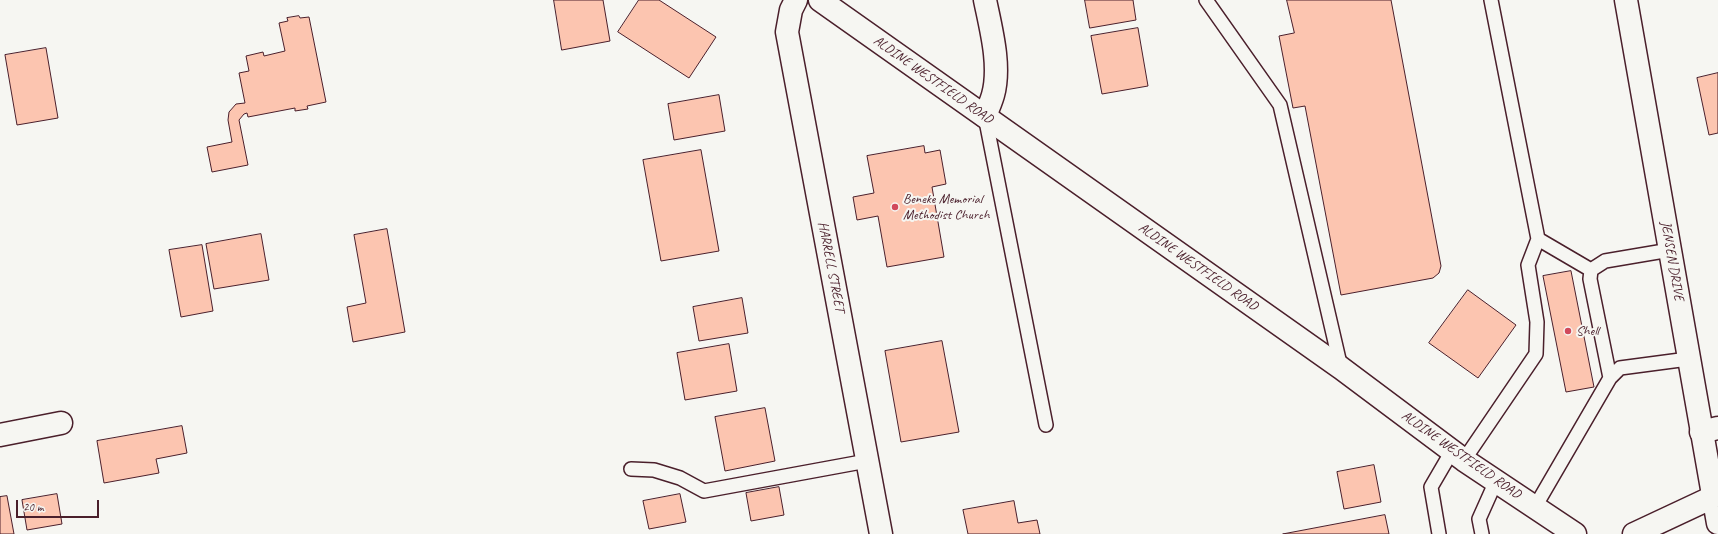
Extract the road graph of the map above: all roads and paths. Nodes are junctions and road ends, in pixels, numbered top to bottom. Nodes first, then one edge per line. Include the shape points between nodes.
1 (796, 0) edge
2 (820, 0) edge
3 (985, 0) edge
4 (1206, 0) edge
5 (1491, 0) edge
6 (1626, 0) edge
7 (985, 116) junction
8 (1538, 239) junction
9 (1670, 250) junction
10 (1591, 270) junction
11 (1688, 359) junction
12 (1341, 368) junction
13 (1610, 378) junction
14 (62, 423) dead end
15 (1046, 425) dead end
16 (1710, 430) edge
17 (0, 435) edge
18 (1458, 456) junction
19 (867, 461) junction
20 (631, 469) dead end
21 (1496, 481) junction
22 (1713, 497) junction
23 (1535, 507) junction
24 (1718, 523) edge
25 (881, 534) edge
26 (1439, 534) edge
27 (1482, 534) edge
28 (1575, 534) edge
29 (1634, 534) edge

1 - 19 main road, HARRELL STREET via 791,10 788,32
2 - 7 main road, ALDINE WESTFIELD ROAD
3 - 7 main road via 996,76 993,95
4 - 12 lane via 1280,105
5 - 8 lane
6 - 9 main road, JENSEN DRIVE
7 - 12 main road, ALDINE WESTFIELD ROAD
7 - 15 lane
8 - 10 lane
8 - 18 lane via 1528,265 1537,322 1536,354
9 - 10 lane via 1604,262
9 - 11 main road, JENSEN DRIVE
10 - 13 lane via 1590,279
11 - 13 lane via 1620,368
11 - 16 main road, JENSEN DRIVE
12 - 18 main road, ALDINE WESTFIELD ROAD
13 - 23 lane
14 - 17 main road
16 - 22 main road, JENSEN DRIVE
18 - 21 main road, ALDINE WESTFIELD ROAD
18 - 26 lane via 1431,487
19 - 20 lane via 704,491 680,478 654,470
19 - 25 main road, HARRELL STREET
21 - 23 main road, ALDINE WESTFIELD ROAD
21 - 27 lane via 1479,519
22 - 24 main road, JENSEN DRIVE
22 - 29 main road
23 - 28 main road, ALDINE WESTFIELD ROAD

